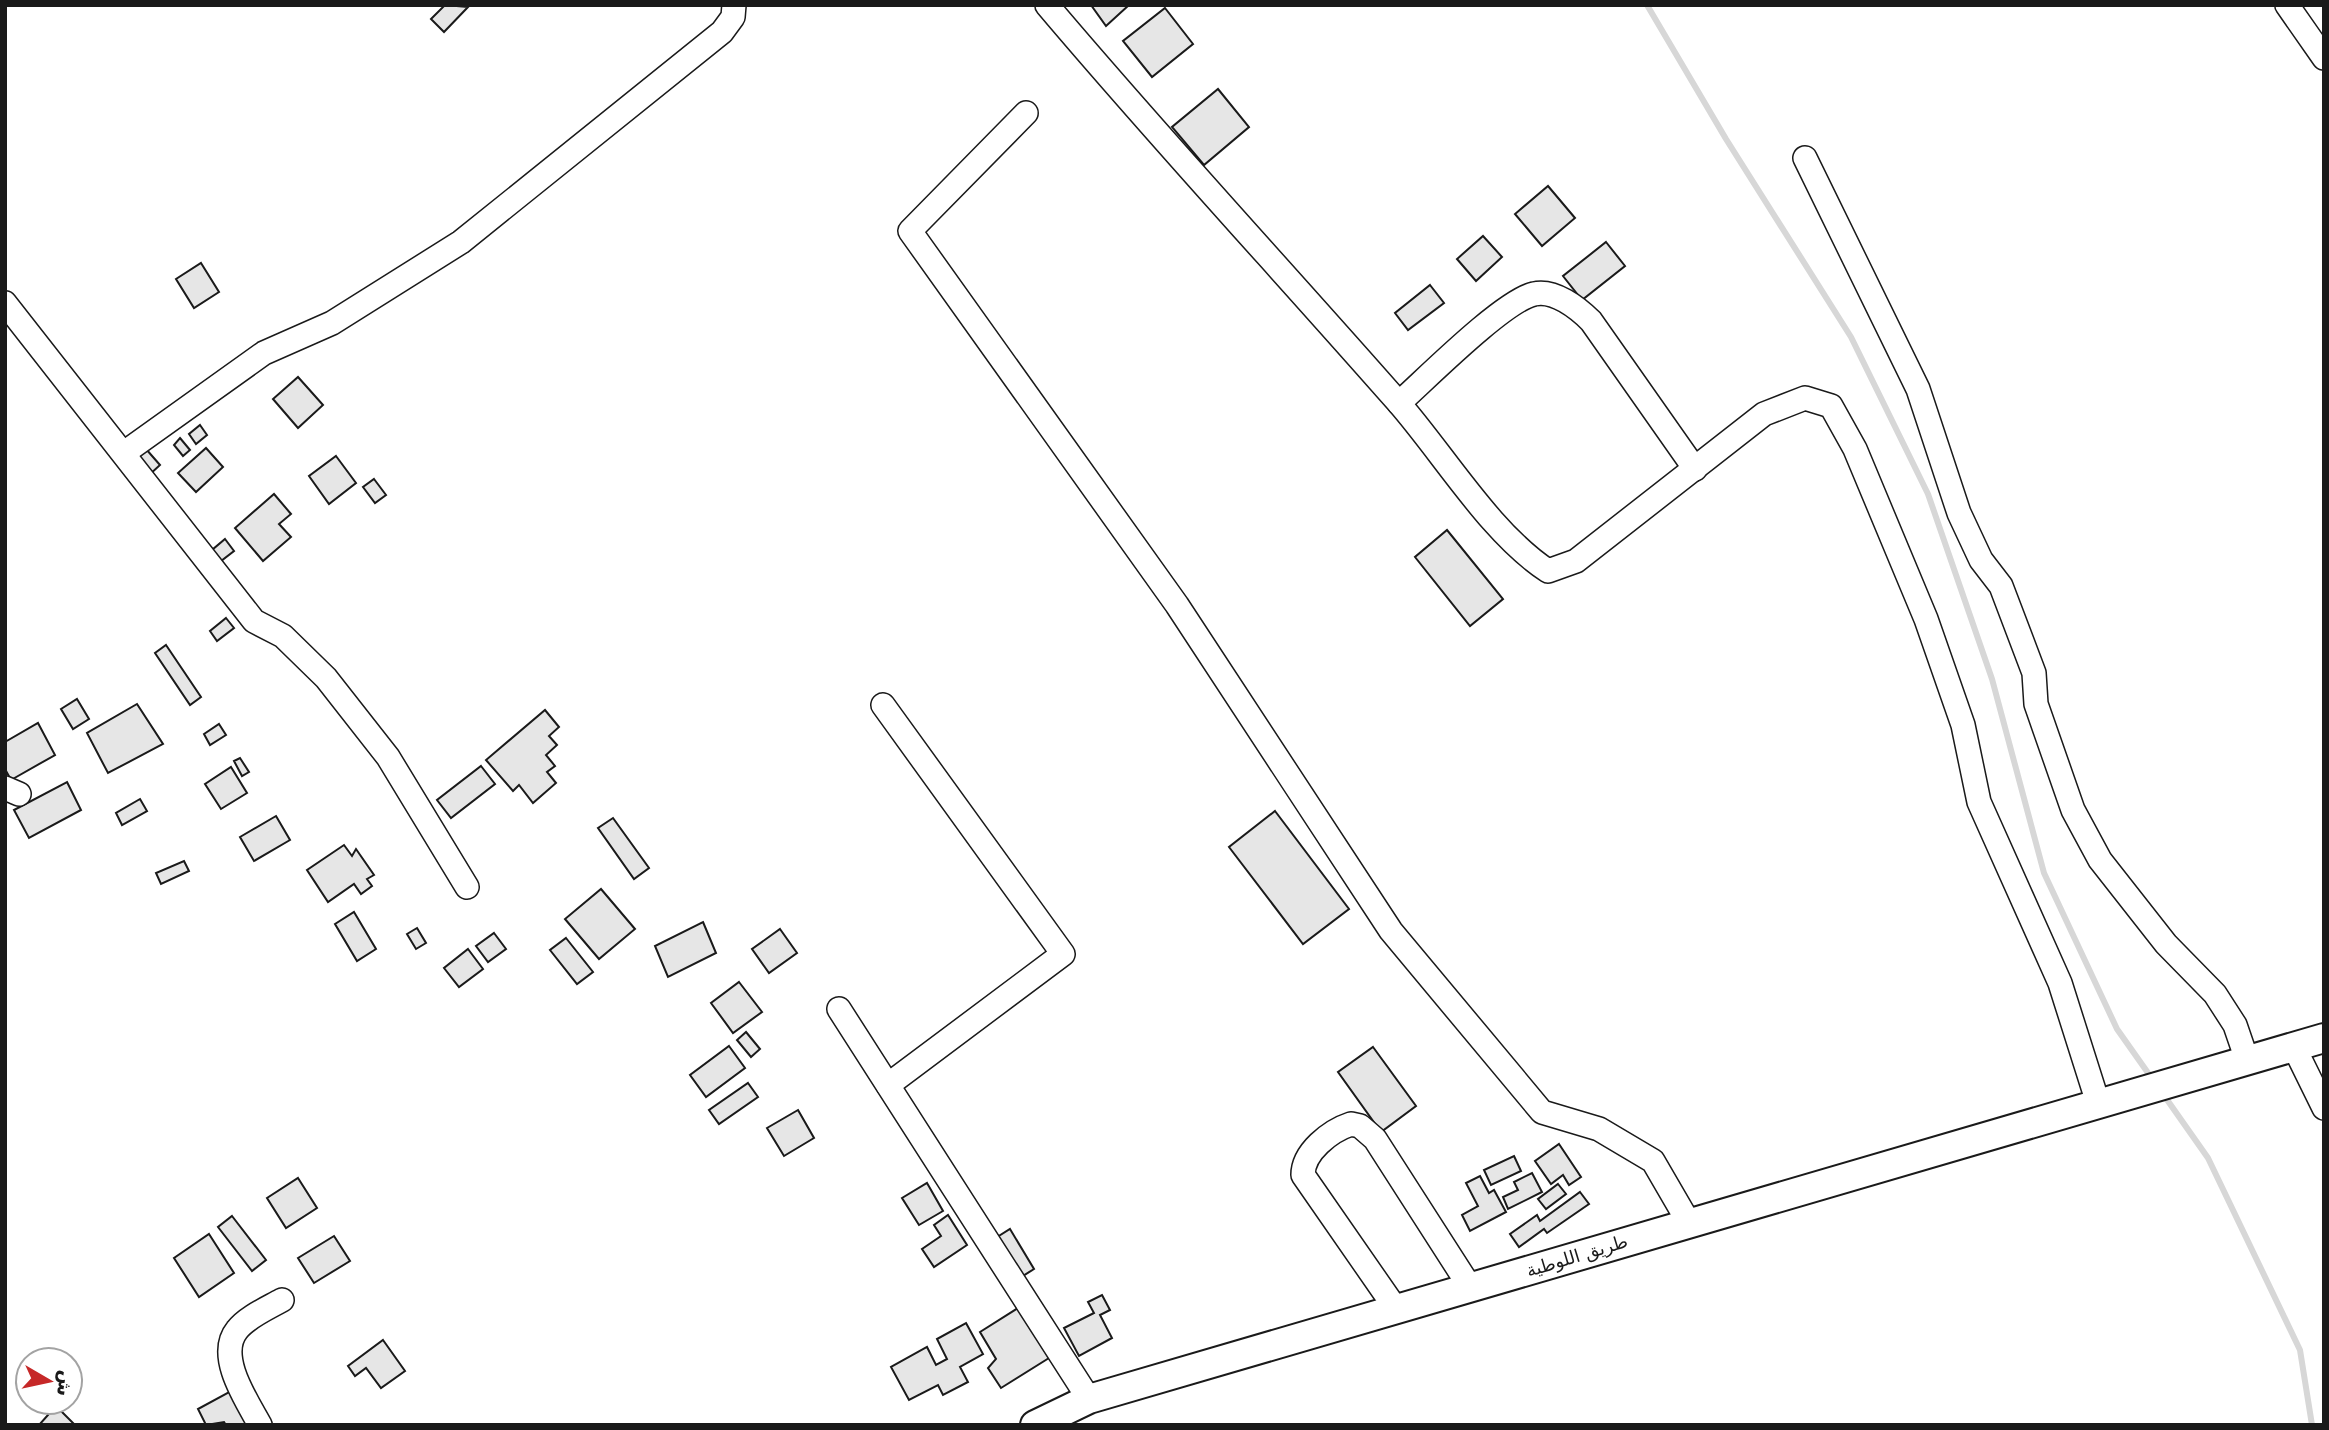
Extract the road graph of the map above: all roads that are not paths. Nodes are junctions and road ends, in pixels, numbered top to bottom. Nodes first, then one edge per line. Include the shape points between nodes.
1 (734, 5) edge
2 (1046, 5) edge
3 (2287, 5) edge
4 (2324, 58) edge
5 (1026, 113) dead end
6 (1805, 158) dead end
7 (5, 303) edge
8 (1399, 403) junction
9 (124, 453) junction
10 (1695, 469) junction
11 (883, 705) dead end
12 (467, 887) dead end
13 (839, 1009) dead end
14 (2324, 1038) edge
15 (2294, 1047) junction
16 (2247, 1060) junction
17 (888, 1085) junction
18 (2111, 1099) junction
19 (2324, 1108) edge
20 (1689, 1223) junction
21 (1470, 1287) junction
22 (282, 1300) dead end
23 (1396, 1309) junction
24 (1089, 1399) junction
25 (260, 1425) edge
26 (1035, 1425) edge

1 - 9 street via 733,17 722,32 461,242 332,323 264,354
2 - 8 street
3 - 4 street
5 - 20 street via 909,231 1177,605 1391,931 1542,1112 1599,1129 1653,1161
6 - 16 street via 1918,389 1959,513 1981,560 2001,586 2034,673 2036,704 2073,810 2100,860 2166,944 2215,994 2235,1026
7 - 9 street
8 - 10 street via 1528,558 1548,570 1576,562
8 - 10 street via 1507,310 1533,294 1547,294 1591,321
9 - 12 street via 254,621 284,636 326,678 388,757
10 - 18 street via 1764,414 1805,398 1830,406 1855,449 1926,619 1963,725 1979,802
11 - 17 street via 1063,954
13 - 17 street
14 - 15 main road, طريق اللوطية
15 - 16 main road, طريق اللوطية
15 - 19 street
16 - 18 main road, طريق اللوطية
17 - 24 street
18 - 20 main road, طريق اللوطية
20 - 21 main road, طريق اللوطية
21 - 23 main road, طريق اللوطية
21 - 23 street via 1374,1139 1351,1124 1311,1151 1303,1175
22 - 25 street via 238,1329 229,1350
23 - 24 main road, طريق اللوطية
24 - 26 main road, طريق اللوطية

